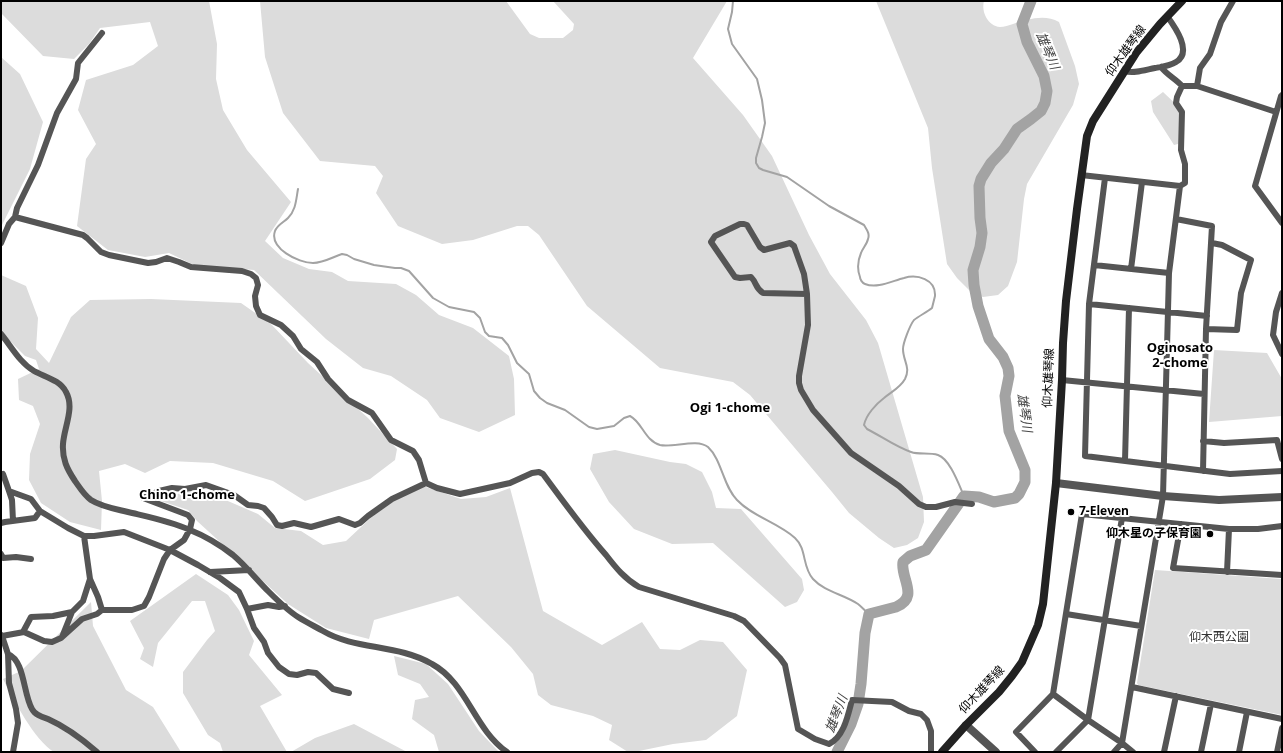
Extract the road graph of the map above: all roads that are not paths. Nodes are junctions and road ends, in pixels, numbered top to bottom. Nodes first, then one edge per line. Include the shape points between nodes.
1 (1182, 1) edge
2 (1233, 1) edge
3 (1167, 16) junction
4 (102, 33) dead end
5 (1161, 67) junction
6 (1124, 71) junction
7 (1182, 86) junction
8 (1197, 86) junction
9 (1282, 96) edge
10 (1276, 112) junction
11 (1081, 175) junction
12 (1106, 178) junction
13 (1142, 182) junction
14 (1180, 186) junction
15 (15, 217) junction
16 (1176, 219) junction
17 (1282, 223) edge
18 (1, 242) edge
19 (1212, 242) junction
20 (1094, 265) junction
21 (1131, 269) junction
22 (1169, 274) junction
23 (1282, 293) edge
24 (807, 294) junction
25 (1089, 304) junction
26 (1129, 308) junction
27 (1168, 312) junction
28 (1207, 316) junction
29 (1206, 329) junction
30 (1, 334) edge
31 (1282, 354) edge
32 (1062, 380) junction
33 (1087, 383) junction
34 (1126, 387) junction
35 (1166, 390) junction
36 (1204, 394) junction
37 (1203, 441) junction
38 (1282, 459) edge
39 (1125, 461) junction
40 (1164, 466) junction
41 (1203, 471) junction
42 (1282, 471) edge
43 (1, 475) edge
44 (426, 483) junction
45 (1056, 484) junction
46 (9, 491) junction
47 (1163, 496) junction
48 (1282, 497) edge
49 (972, 504) dead end
50 (40, 511) junction
51 (1122, 518) junction
52 (13, 521) junction
53 (1159, 522) junction
54 (1, 523) edge
55 (1181, 524) junction
56 (1282, 526) edge
57 (190, 529) junction
58 (1229, 529) junction
59 (84, 536) junction
60 (170, 550) junction
61 (1, 554) edge
62 (31, 559) dead end
63 (249, 570) junction
64 (210, 572) junction
65 (1227, 572) junction
66 (1282, 575) edge
67 (90, 579) junction
68 (285, 606) junction
69 (247, 609) junction
70 (102, 610) junction
71 (72, 612) junction
72 (1066, 614) junction
73 (1105, 620) junction
74 (1141, 626) junction
75 (23, 632) junction
76 (1, 636) edge
77 (61, 638) junction
78 (8, 654) junction
79 (1132, 687) junction
80 (349, 693) dead end
81 (1052, 694) junction
82 (1176, 696) junction
83 (1211, 704) junction
84 (1247, 712) junction
85 (1282, 719) edge
86 (1088, 720) junction
87 (966, 724) junction
88 (1282, 728) edge
89 (1122, 743) junction
90 (13, 752) edge
91 (97, 752) edge
92 (508, 752) edge
93 (931, 752) edge
94 (942, 752) edge
95 (996, 752) edge
96 (1036, 752) edge
97 (1056, 752) edge
98 (1114, 752) edge
99 (1133, 752) edge
100 (1164, 752) edge
101 (1201, 752) edge
102 (1239, 752) edge
103 (1277, 752) edge

1 - 3 main road, 仰木雄琴線
2 - 8 street via 1221,22 1210,54 1200,68
3 - 5 street via 1176,30 1183,50 1175,63
3 - 6 main road, 仰木雄琴線
4 - 15 street via 78,63 76,79 57,113
5 - 6 street via 1131,73
5 - 7 street
6 - 11 main road, 仰木雄琴線 via 1092,121
7 - 8 street
7 - 14 street via 1176,104 1182,112 1181,150 1185,164 1185,183
8 - 10 street
9 - 10 street
10 - 17 street via 1255,186
11 - 12 street
11 - 32 main road, 仰木雄琴線 via 1066,301
12 - 13 street
12 - 20 street
13 - 14 street
13 - 21 street
14 - 16 street
15 - 18 street
15 - 44 street via 83,235 101,252 109,255 148,263 167,258 191,267 251,274 256,278 258,285 255,296 260,315 289,332 301,349 317,362 328,379 348,400 372,413 391,440 413,451 419,460
16 - 19 street via 1212,226
16 - 22 street
19 - 28 street
19 - 29 street via 1251,260 1242,293 1237,330
20 - 21 street
20 - 25 street
21 - 22 street
22 - 27 street
23 - 31 street via 1272,335
24 - 24 street via 804,274 794,246 790,243 764,250 744,224 713,238 711,242 735,277 751,277 758,290 763,293
24 - 49 street via 808,324 799,383 813,410 851,453 899,486 919,504 926,507 955,502
25 - 26 street
25 - 33 street
26 - 27 street
26 - 34 street
27 - 28 street
27 - 35 street
28 - 29 street
29 - 36 street
30 - 57 street via 27,366 59,383 68,394 70,403 63,453 66,465 81,490 91,500 106,507
32 - 33 street
32 - 45 main road, 仰木雄琴線
33 - 34 street
33 - 39 street via 1085,456
34 - 35 street
34 - 39 street
35 - 36 street
35 - 40 street
36 - 37 street
37 - 38 street via 1224,443 1277,440
37 - 41 street
39 - 40 street
40 - 41 street
40 - 47 street
41 - 42 street via 1230,474
43 - 46 street via 3,474
44 - 57 street via 392,499 355,525 339,519 311,527 294,523 277,525 264,508 248,505 234,495 206,485 172,488 143,498 188,515 192,520
44 - 93 street via 460,494 510,483 539,472 543,474 594,542 631,583 744,621 785,665 798,729 829,744 834,742 847,720 852,700 892,702 921,714 927,720 931,731
45 - 47 street
45 - 87 main road, 仰木雄琴線 via 1043,604 1032,640 1012,676
46 - 50 street via 31,499
46 - 52 street
47 - 48 street via 1219,500
47 - 53 street
50 - 52 street via 35,518
50 - 59 street
51 - 53 street
51 - 72 street via 1082,514
51 - 73 street
52 - 54 street
53 - 55 street
53 - 74 street
55 - 58 street
55 - 65 street via 1173,568
56 - 58 street
57 - 60 street via 184,540
57 - 63 street via 217,544
58 - 65 street
59 - 60 street via 124,532
59 - 67 street
60 - 64 street
60 - 70 street via 144,606 132,610
61 - 62 street via 3,558
63 - 64 street
63 - 68 street
64 - 69 street via 239,592
65 - 66 street
67 - 70 street
67 - 71 street via 83,601
68 - 69 street via 268,605
68 - 92 street via 325,633 358,643 402,651 444,671 493,740
69 - 80 street via 254,628 279,667 290,674 316,673 333,689
70 - 77 street via 82,618
71 - 75 street via 31,617
71 - 77 street
72 - 73 street
72 - 81 street
73 - 74 street
73 - 86 street
74 - 79 street
75 - 76 street
75 - 77 street via 44,641 52,642
76 - 78 street
78 - 90 street via 9,683 18,723
78 - 91 street via 18,663 32,710 78,737
79 - 82 street
79 - 89 street
81 - 86 street
81 - 96 street via 1016,732
82 - 83 street
82 - 100 street
83 - 84 street
83 - 101 street
84 - 85 street
84 - 102 street
86 - 89 street
86 - 97 street
87 - 94 main road, 仰木雄琴線
87 - 95 street
88 - 103 street
89 - 98 street
89 - 99 street

